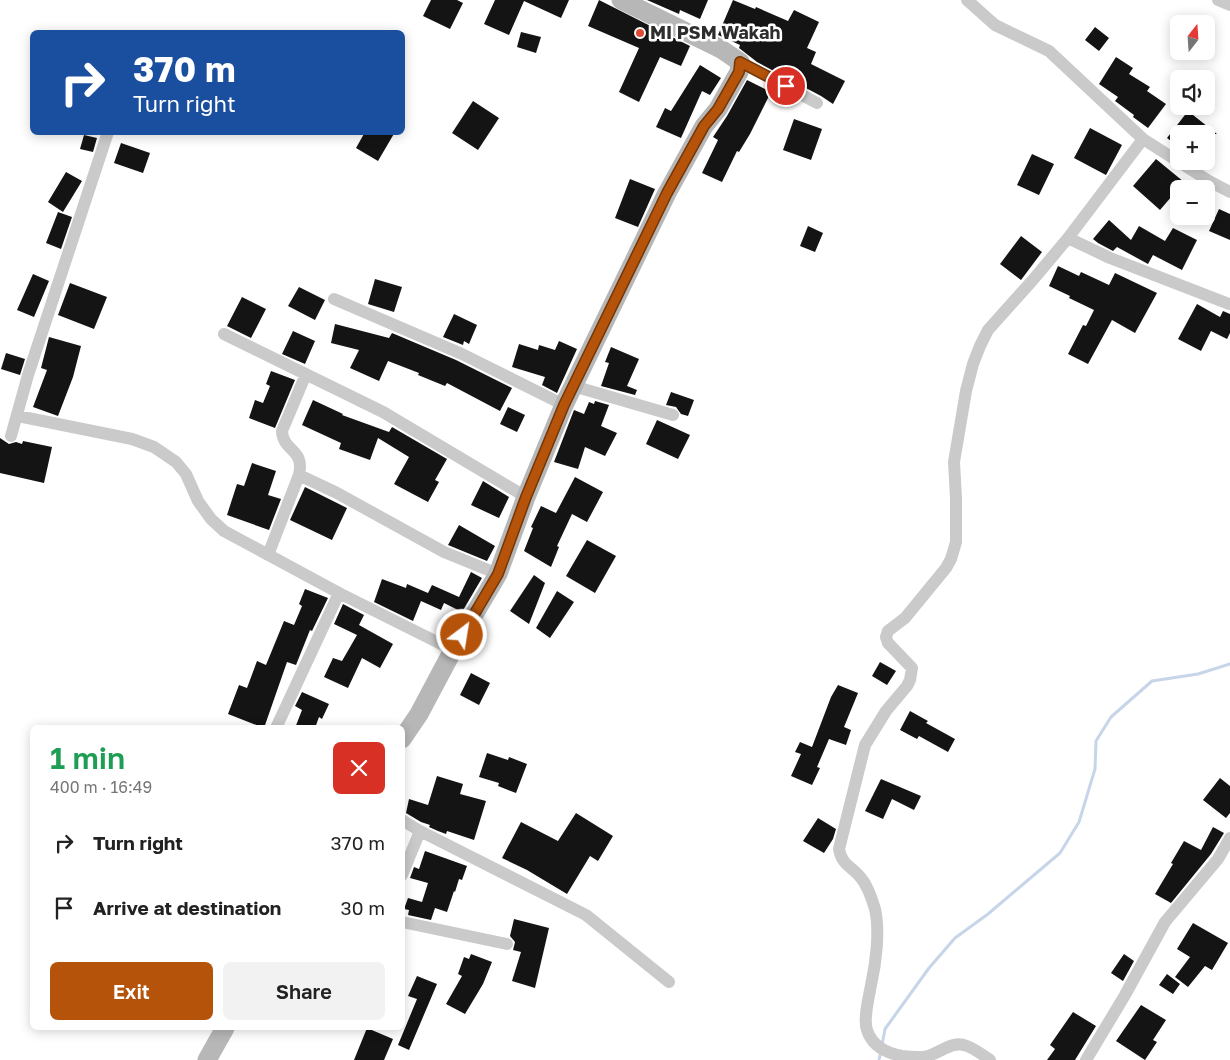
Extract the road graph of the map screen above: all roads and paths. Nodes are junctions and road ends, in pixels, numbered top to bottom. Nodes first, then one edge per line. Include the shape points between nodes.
1 (967, 0) edge
2 (1218, 0) edge
3 (627, 1) edge
4 (1230, 5) edge
5 (740, 62) junction
6 (817, 102) dead end
7 (107, 135) edge
8 (1143, 138) junction
9 (1230, 192) edge
10 (1068, 238) junction
11 (334, 299) dead end
12 (1229, 304) dead end
13 (224, 334) dead end
14 (306, 374) junction
15 (573, 386) junction
16 (564, 405) junction
17 (673, 415) dead end
18 (18, 416) junction
19 (11, 436) dead end
20 (300, 476) junction
21 (526, 497) junction
22 (268, 555) junction
23 (498, 574) junction
24 (339, 593) junction
25 (453, 650) junction
26 (277, 725) edge
27 (405, 735) edge
28 (405, 822) edge
29 (420, 831) junction
30 (1230, 838) edge
31 (405, 868) edge
32 (405, 923) edge
33 (507, 944) dead end
34 (669, 982) dead end
35 (224, 1030) edge
36 (207, 1060) edge
37 (990, 1060) edge
38 (1086, 1060) edge

1 - 8 street via 995,24 1049,51
2 - 4 street
3 - 5 street
5 - 6 street
5 - 15 street via 739,72 667,193
7 - 18 street via 28,375
8 - 9 street
8 - 10 street
10 - 12 street via 1110,258
10 - 37 street via 988,330 973,364 954,462 956,542 946,568 905,618 888,631 888,643 912,668 912,674 865,745 839,849 840,858 861,878 871,898 877,922 866,1029 881,1048 902,1056 928,1056 960,1044
11 - 16 street via 462,354
13 - 14 street
14 - 20 street via 282,431 282,438 299,457
14 - 21 street via 383,412
15 - 16 street
15 - 17 street
16 - 21 street
18 - 19 street
18 - 22 street via 154,446 186,474 210,519 224,531
20 - 22 street
20 - 23 street via 338,493 444,552
21 - 23 street
22 - 24 street
23 - 25 street
24 - 25 street
24 - 26 street
25 - 27 street
28 - 29 street
29 - 31 street
29 - 34 street via 586,914
30 - 38 street via 1218,859 1165,922
32 - 33 street
35 - 36 street

